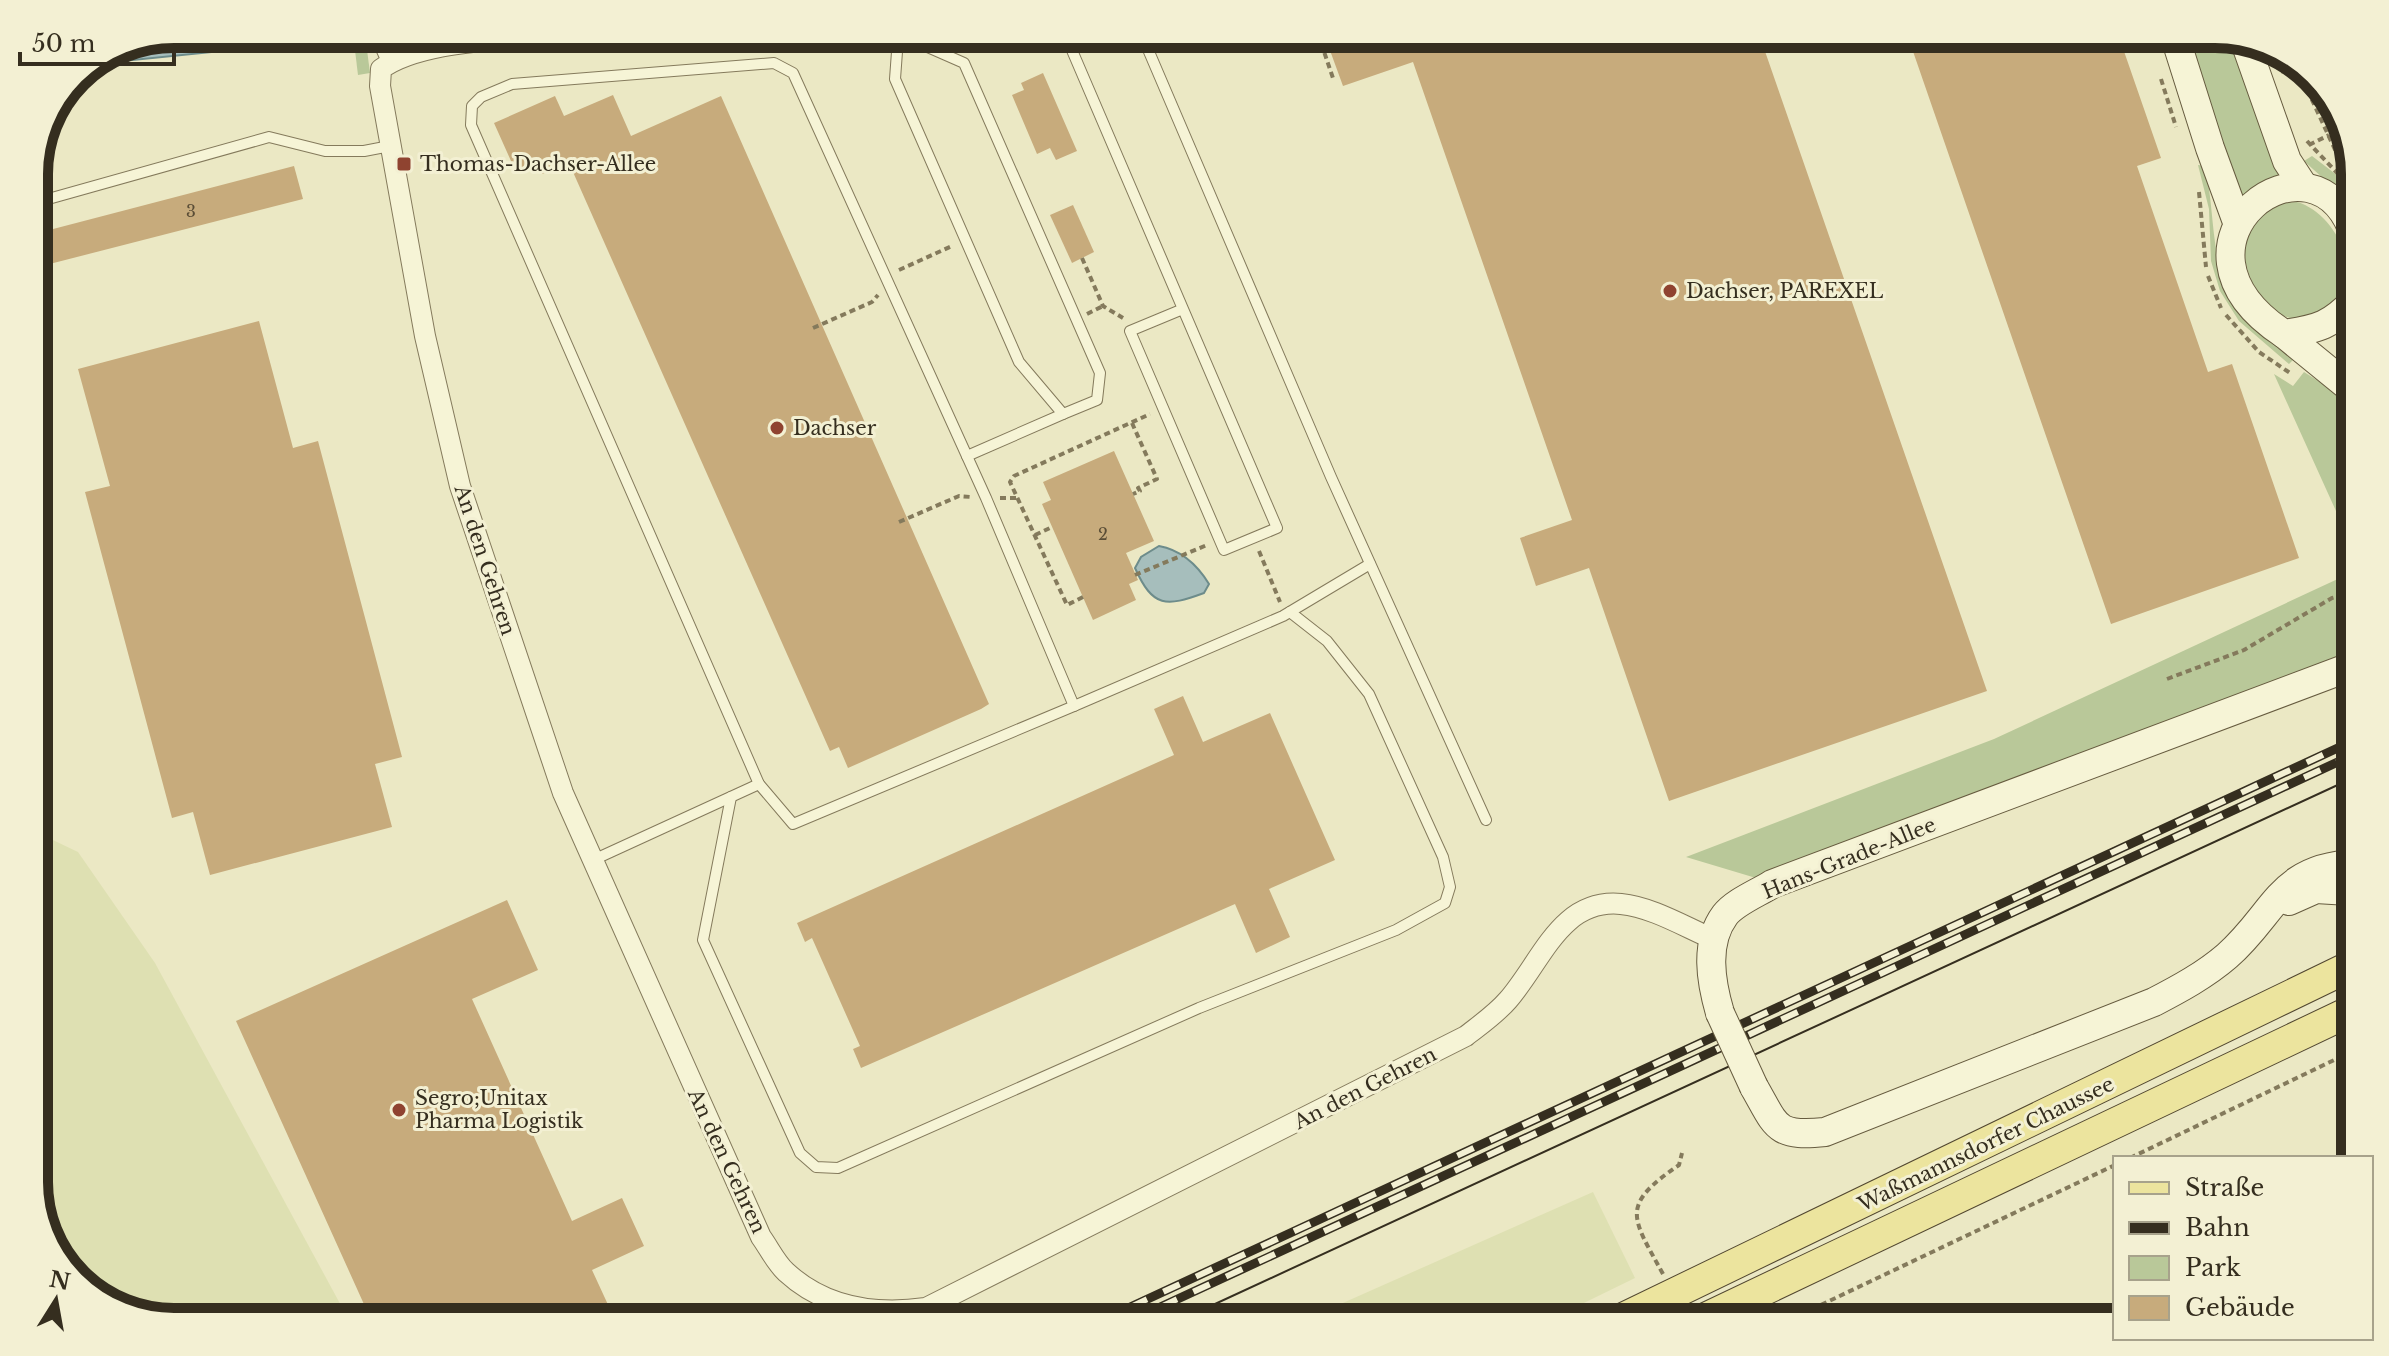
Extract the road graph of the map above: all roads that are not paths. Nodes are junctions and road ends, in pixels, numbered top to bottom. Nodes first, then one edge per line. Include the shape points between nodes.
1 (386, 48) edge
2 (449, 48) edge
3 (897, 48) edge
4 (930, 48) edge
5 (1071, 48) edge
6 (1147, 48) edge
7 (2178, 48) edge
8 (2249, 52) edge
9 (392, 61) junction
10 (390, 146) junction
11 (2304, 187) junction
12 (2341, 194) edge
13 (48, 199) edge
14 (2237, 222) junction
15 (1183, 309) junction
16 (2341, 315) edge
17 (2284, 334) junction
18 (2341, 381) edge
19 (1063, 414) junction
20 (967, 456) junction
21 (1370, 564) junction
22 (1288, 613) junction
23 (2341, 670) edge
24 (1074, 706) junction
25 (759, 784) junction
26 (731, 797) junction
27 (1486, 820) dead end
28 (591, 861) junction
29 (2341, 865) edge
30 (2341, 891) edge
31 (2273, 906) junction
32 (1713, 939) junction
33 (2341, 971) edge
34 (2341, 1016) edge
35 (852, 1308) edge
36 (926, 1308) edge
37 (1644, 1308) edge
38 (1726, 1308) edge

1 - 9 street
2 - 9 street
3 - 19 lane via 895,79 900,93 1019,362
4 - 19 lane via 964,63 1100,373 1097,400
5 - 15 lane
6 - 21 lane
7 - 14 street
8 - 11 street via 2287,161
9 - 10 street, An den Gehren via 381,69 380,86
10 - 13 lane via 325,151 269,137
10 - 28 street, An den Gehren via 425,336 460,486 563,793
11 - 12 street
11 - 14 street via 2280,189 2254,202
14 - 17 street via 2231,264 2242,292 2260,318
15 - 15 lane via 1130,331 1224,550 1277,528
16 - 17 street via 2316,329
17 - 18 street
19 - 20 lane
20 - 24 lane
20 - 25 lane via 793,73 774,63 512,84 472,106 471,125
21 - 22 lane
21 - 27 lane
22 - 24 lane
22 - 26 lane via 1327,641 1369,694 1443,857 1450,887 1445,903 1396,930 1199,1008 838,1168 816,1167 800,1153 703,940
23 - 32 street, Hans-Grade-Allee via 1772,884 1725,914
24 - 25 lane via 793,824
25 - 26 lane
26 - 28 lane
28 - 35 street, An den Gehren via 761,1237 786,1272
29 - 31 street via 2303,875 2286,886
30 - 31 street via 2316,889
31 - 32 street, bridge via 2227,956 2154,1002 1825,1132 1795,1135 1777,1127 1720,1013 1711,978
32 - 36 street, An den Gehren via 1625,904 1583,908 1561,926 1506,1003 1466,1036
33 - 37 main road, Waßmannsdorfer Chaussee
34 - 38 main road, Waßmannsdorfer Chaussee

